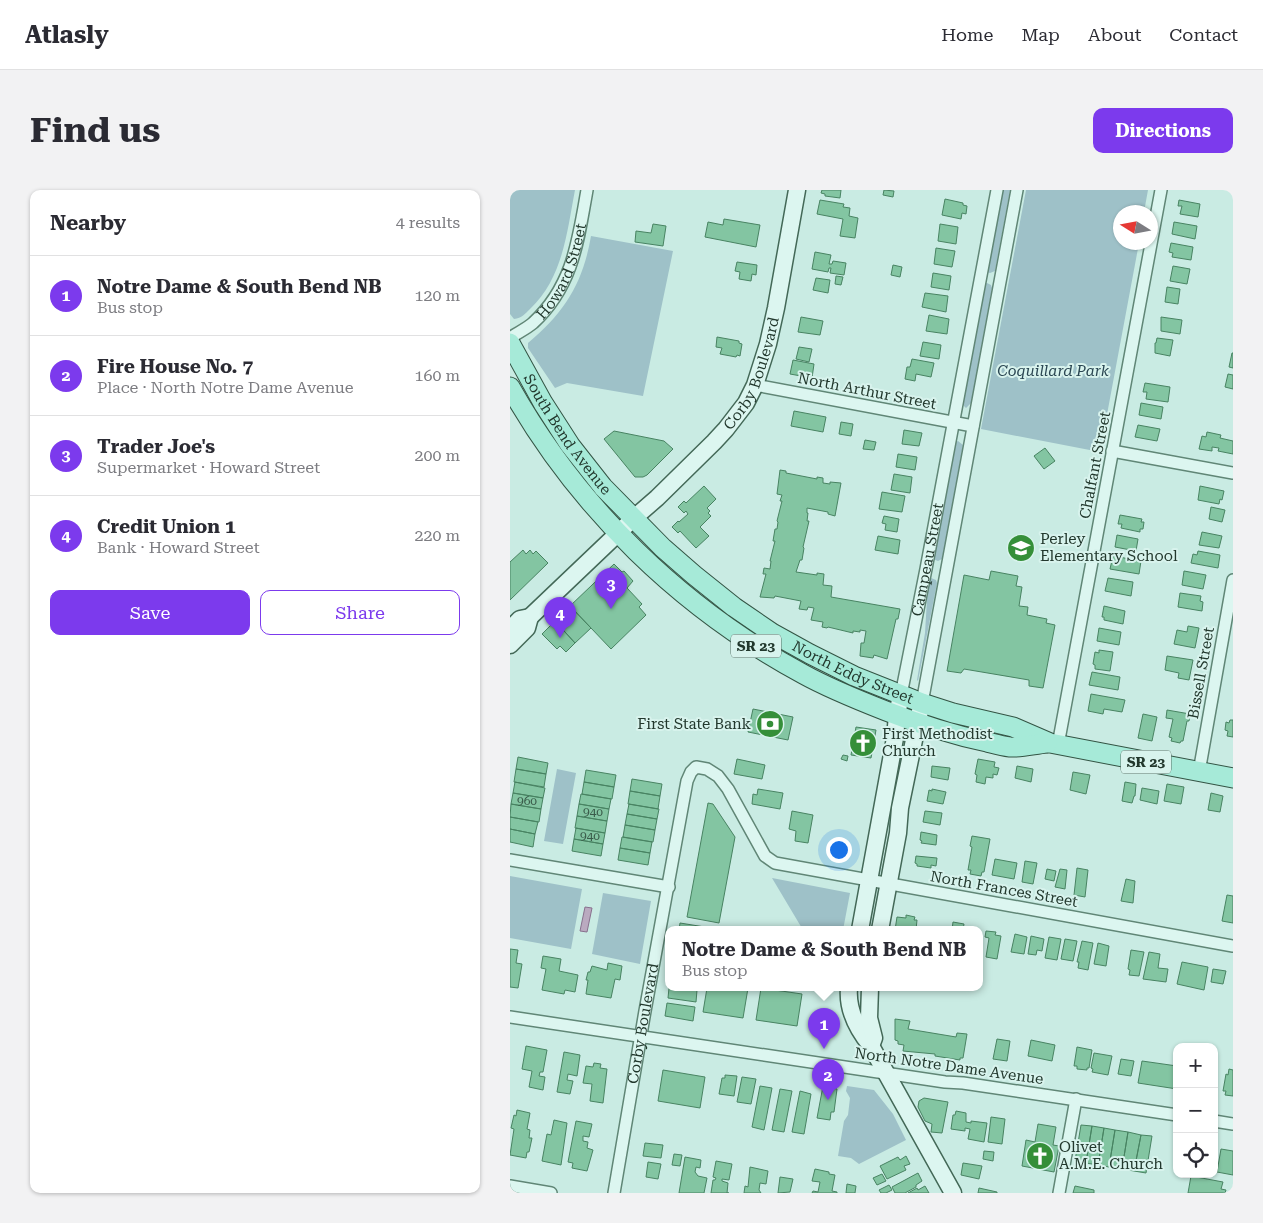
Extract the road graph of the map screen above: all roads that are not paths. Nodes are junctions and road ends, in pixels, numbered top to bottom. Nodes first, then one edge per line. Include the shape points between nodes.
1 (587, 190) edge
2 (798, 190) edge
3 (997, 190) edge
4 (1017, 190) edge
5 (1161, 190) edge
6 (510, 338) edge
7 (510, 342) edge
8 (755, 385) junction
9 (510, 387) edge
10 (954, 422) junction
11 (973, 426) junction
12 (1112, 451) junction
13 (1233, 473) edge
14 (634, 518) junction
15 (618, 533) junction
16 (1233, 580) edge
17 (530, 618) junction
18 (510, 629) edge
19 (510, 645) edge
20 (901, 695) junction
21 (922, 703) junction
22 (897, 715) junction
23 (918, 723) junction
24 (1054, 744) junction
25 (696, 767) joint
26 (1199, 772) junction
27 (1233, 778) edge
28 (510, 860) edge
29 (869, 880) junction
30 (888, 884) junction
31 (669, 888) junction
32 (861, 926) edge
33 (881, 926) edge
34 (1233, 946) edge
35 (849, 991) edge
36 (870, 991) edge
37 (510, 1017) edge
38 (640, 1037) junction
39 (871, 1046) junction
40 (886, 1073) junction
41 (1076, 1099) junction
42 (1173, 1114) edge
43 (1218, 1122) edge
44 (1233, 1124) edge
45 (510, 1186) edge
46 (552, 1193) edge
47 (614, 1193) edge
48 (953, 1193) edge
49 (1059, 1193) edge

1 - 6 street, Howard Street via 574,256 565,282 552,303 531,324
2 - 8 street, Corby Boulevard via 776,308
3 - 10 street, Campeau Street
4 - 11 street, Campeau Street
5 - 12 street, Chalfant Street
7 - 14 main road, South Bend Avenue / SR 23 via 570,445 603,487
8 - 10 street, North Arthur Street
8 - 14 street, Corby Boulevard via 726,430
9 - 15 main road, South Bend Avenue / SR 23 via 556,458
10 - 11 street, North Arthur Street
10 - 20 street, Campeau Street
11 - 21 street, Campeau Street
12 - 13 street
12 - 24 street, Chalfant Street
14 - 15 street
14 - 20 main road, North Eddy Street / SR 23 via 663,548 734,607 810,654
15 - 17 street
15 - 22 main road, North Eddy Street / SR 23 via 682,594 747,640 804,674
16 - 26 street, Bissell Street
17 - 18 street via 520,619
17 - 19 street via 527,628
20 - 21 main road, North Eddy Street / SR 23
20 - 22 street, Campeau Street
21 - 23 street, Campeau Street
21 - 24 main road, North Eddy Street / SR 23 via 1013,727
22 - 23 main road, North Eddy Street / SR 23
22 - 29 street, Campeau Street via 896,738
23 - 24 main road, North Eddy Street / SR 23 via 1010,747
23 - 30 street, Campeau Street
24 - 26 main road, North Eddy Street / SR 23
25 - 29 street, North Frances Street via 707,768 718,776 770,861
25 - 31 street, Corby Boulevard via 687,781
26 - 27 main road, North Eddy Street / SR 23
28 - 31 street
29 - 30 street, North Frances Street
29 - 32 street, Campeau Street
30 - 33 street, Campeau Street
30 - 34 street, North Frances Street
31 - 38 street, Corby Boulevard
35 - 39 street via 852,1015
36 - 39 street via 869,1018 874,1038
37 - 38 street, North Notre Dame Avenue
38 - 40 street, North Notre Dame Avenue
38 - 47 street, Corby Boulevard
39 - 40 street
40 - 41 street, North Notre Dame Avenue
40 - 48 street
41 - 42 street, North Notre Dame Avenue
41 - 49 street
43 - 44 street
45 - 46 street

